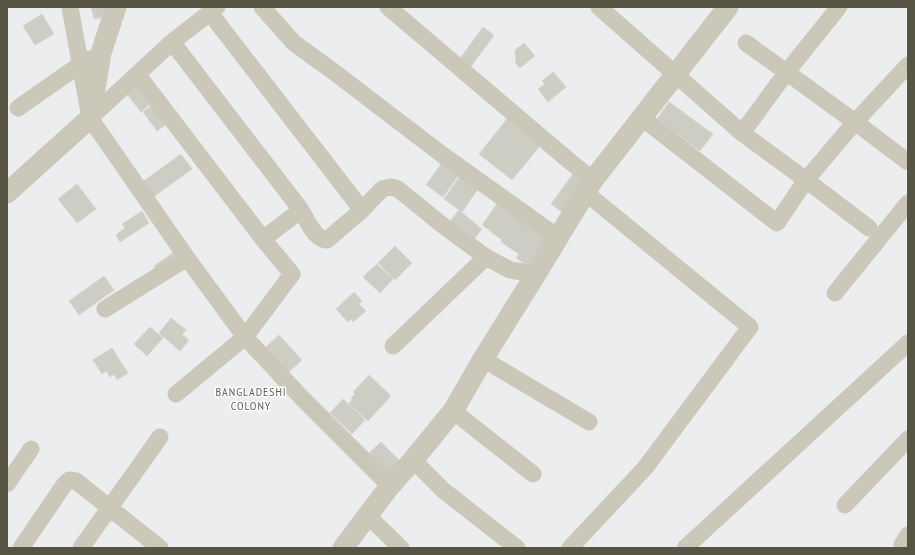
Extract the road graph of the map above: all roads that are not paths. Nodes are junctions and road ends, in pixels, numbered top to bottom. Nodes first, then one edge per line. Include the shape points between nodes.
1 (70, 7) edge
2 (116, 7) edge
3 (262, 7) edge
4 (388, 7) edge
5 (599, 7) edge
6 (728, 7) edge
7 (839, 7) edge
8 (213, 10) edge
9 (172, 42) junction
10 (746, 43) dead end
11 (101, 52) junction
12 (80, 64) junction
13 (908, 65) edge
14 (676, 73) junction
15 (786, 73) junction
16 (137, 74) junction
17 (18, 108) dead end
18 (641, 117) junction
19 (90, 118) junction
20 (855, 122) junction
21 (742, 133) junction
22 (908, 162) edge
23 (806, 180) junction
24 (589, 187) junction
25 (7, 192) edge
26 (908, 203) edge
27 (301, 210) junction
28 (362, 210) junction
29 (869, 228) dead end
30 (559, 238) junction
31 (263, 239) junction
32 (486, 257) junction
33 (187, 258) junction
34 (536, 274) junction
35 (835, 293) dead end
36 (106, 309) dead end
37 (245, 337) junction
38 (393, 346) dead end
39 (906, 349) edge
40 (483, 359) junction
41 (176, 394) dead end
42 (453, 411) junction
43 (589, 422) dead end
44 (160, 437) dead end
45 (908, 439) edge
46 (31, 449) dead end
47 (414, 460) junction
48 (532, 474) dead end
49 (7, 484) edge
50 (390, 486) junction
51 (844, 505) dead end
52 (110, 508) junction
53 (368, 516) junction
54 (908, 535) edge
55 (21, 548) edge
56 (81, 548) edge
57 (160, 548) edge
58 (343, 548) edge
59 (401, 548) edge
60 (517, 548) edge
61 (570, 548) edge
62 (685, 548) edge
63 (902, 548) edge

1 - 12 street
2 - 11 street
3 - 30 street via 294,43 444,156
4 - 24 street via 560,154
5 - 14 street
6 - 14 street
7 - 15 street
8 - 9 street
8 - 28 street
9 - 16 street
9 - 27 street
10 - 15 street
11 - 12 street
11 - 19 street
12 - 17 street
12 - 19 street
13 - 20 street
14 - 18 street
14 - 21 street
15 - 20 street
15 - 21 street
16 - 19 street
16 - 31 street
18 - 23 street via 777,223
18 - 24 street
19 - 25 street
19 - 33 street
20 - 22 street
20 - 23 street
21 - 23 street
23 - 29 street
24 - 30 street
24 - 61 street via 750,327 645,468
26 - 35 street
27 - 28 street via 322,240 327,240
27 - 31 street
28 - 32 street via 382,189 398,189
30 - 34 street
31 - 37 street via 292,274
32 - 34 street via 510,270
32 - 38 street
33 - 36 street
33 - 37 street
34 - 40 street
37 - 41 street
37 - 50 street
39 - 62 street
40 - 42 street
40 - 43 street
42 - 47 street
42 - 48 street
44 - 52 street
45 - 51 street
46 - 49 street
47 - 50 street
47 - 60 street via 443,490
50 - 53 street
52 - 55 street via 76,481 69,480
52 - 56 street
52 - 57 street
53 - 58 street
53 - 59 street
54 - 63 street

